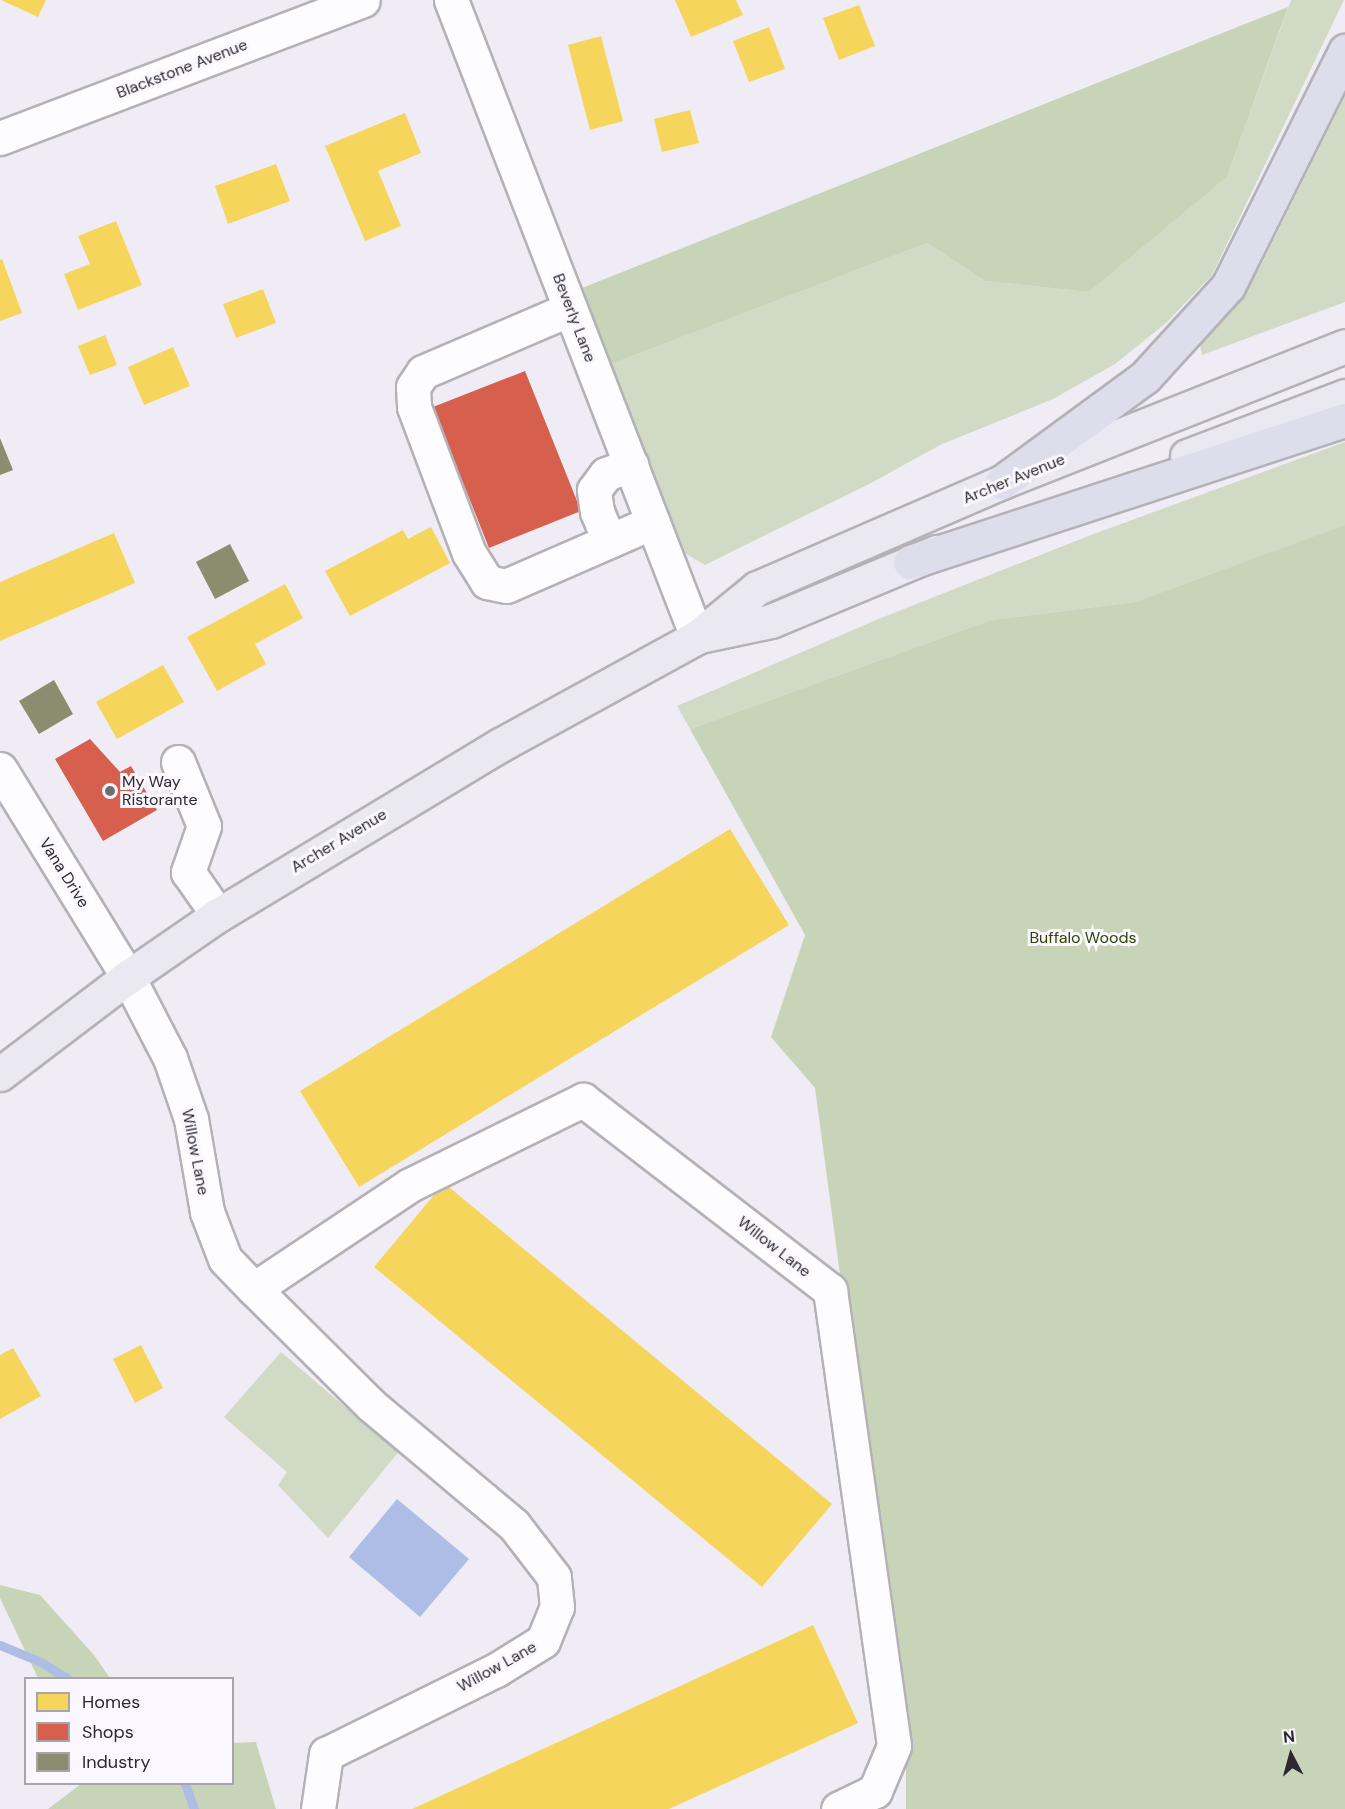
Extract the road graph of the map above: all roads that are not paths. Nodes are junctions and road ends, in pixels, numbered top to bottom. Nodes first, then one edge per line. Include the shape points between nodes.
1 (363, 0) edge
2 (451, 0) edge
3 (1345, 51) edge
4 (0, 138) edge
5 (570, 309) junction
6 (1345, 346) edge
7 (1345, 396) edge
8 (1345, 420) edge
9 (630, 465) junction
10 (1002, 483) junction
11 (652, 522) junction
12 (609, 542) junction
13 (910, 562) junction
14 (697, 637) junction
15 (178, 762) dead end
16 (0, 769) edge
17 (218, 915) junction
18 (128, 977) junction
19 (0, 1074) edge
20 (255, 1289) junction
21 (318, 1809) edge
22 (838, 1809) edge

1 - 4 street, Blackstone Avenue
2 - 5 street, Beverly Lane
3 - 10 highway via 1228,286 1145,377
5 - 9 street, Beverly Lane
5 - 12 street via 423,372 413,387 414,406 469,554 487,582 506,586
6 - 10 main road, Archer Avenue
7 - 13 main road, Archer Avenue
8 - 13 highway
9 - 11 street, Beverly Lane
9 - 12 street via 606,474 594,490 597,512
10 - 14 main road, Archer Avenue via 757,588
11 - 12 street
11 - 14 street, Beverly Lane
13 - 14 main road, Archer Avenue via 771,621
14 - 17 main road, Archer Avenue via 500,745
15 - 17 street via 204,826 188,872
16 - 18 street, Vana Drive
17 - 18 main road, Archer Avenue
18 - 19 main road, Archer Avenue
18 - 20 street, Willow Lane via 174,1068 191,1119 207,1212 225,1259
20 - 21 street, Willow Lane via 371,1405 514,1525 554,1577 557,1607 543,1641 496,1670 326,1754
20 - 22 street, Willow Lane via 410,1185 583,1100 830,1290 894,1746 875,1791

